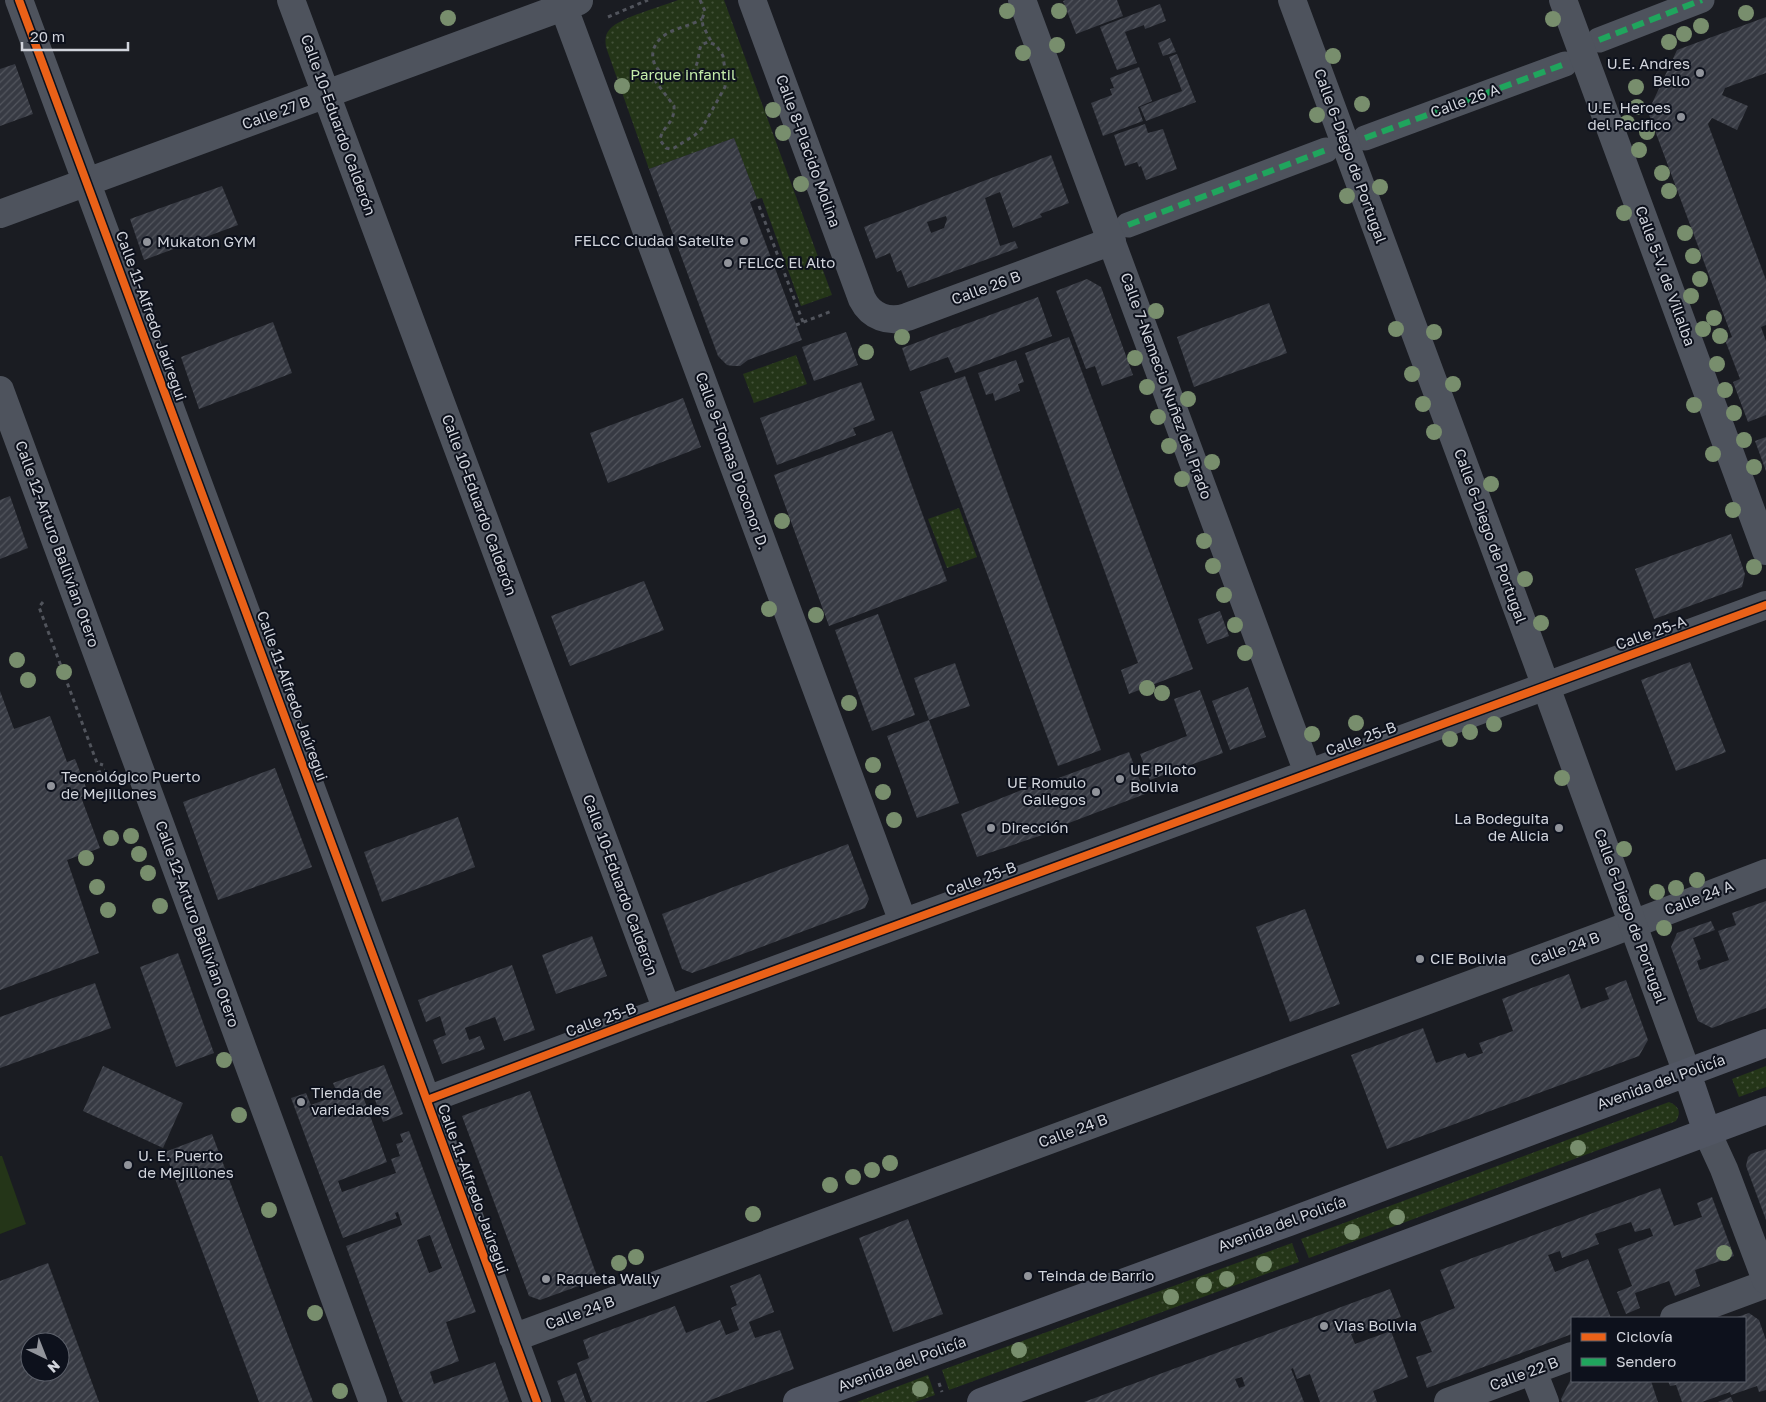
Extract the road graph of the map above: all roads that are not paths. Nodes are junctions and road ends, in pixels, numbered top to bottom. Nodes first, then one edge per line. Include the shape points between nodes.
1 (19, 0) edge
2 (291, 0) edge
3 (752, 0) edge
4 (1022, 0) edge
5 (1292, 0) edge
6 (1563, 0) edge
7 (1702, 0) edge
8 (568, 2) edge
9 (1599, 40) dead end
10 (1565, 64) dead end
11 (326, 94) junction
12 (1364, 138) dead end
13 (1326, 150) dead end
14 (87, 182) junction
15 (0, 214) edge
16 (1120, 233) junction
17 (864, 303) joint
18 (0, 390) edge
19 (1766, 551) edge
20 (1766, 605) edge
21 (1546, 686) junction
22 (1308, 773) junction
23 (1766, 873) edge
24 (903, 922) junction
25 (1632, 924) junction
26 (667, 1010) junction
27 (1766, 1043) edge
28 (1687, 1073) junction
29 (427, 1100) junction
30 (1766, 1110) edge
31 (1708, 1132) junction
32 (1766, 1280) edge
33 (1766, 1284) edge
34 (1677, 1317) edge
35 (513, 1338) junction
36 (1571, 1356) edge
37 (1533, 1371) junction
38 (373, 1402) edge
39 (537, 1402) edge
40 (797, 1402) edge
41 (981, 1402) edge
42 (1448, 1402) edge
43 (1545, 1402) edge

1 - 14 street, Calle 11-Alfredo Jaúregui
2 - 11 street, Calle 10-Eduardo Calderón
3 - 17 street, Calle 8-Placido Molina
4 - 16 street, Calle 7-Nemecio Nuñez del Prado
5 - 21 street, Calle 6-Diego de Portugal
6 - 19 street, Calle 5-V. de Villalba
7 - 9 street
8 - 11 street, Calle 27 B
8 - 24 street, Calle 9-Tomas D'oconor D.
10 - 12 street, Calle 26 A
11 - 14 street, Calle 27 B
11 - 26 street, Calle 10-Eduardo Calderón
13 - 16 street
14 - 15 street, Calle 27 B
14 - 29 street, Calle 11-Alfredo Jaúregui
16 - 17 street, Calle 26 B via 898,320 878,317
16 - 22 street, Calle 7-Nemecio Nuñez del Prado
18 - 38 street, Calle 12-Arturo Ballivian Otero
20 - 21 street, Calle 25-A
21 - 22 street, Calle 25-B
21 - 25 street, Calle 6-Diego de Portugal
22 - 24 street, Calle 25-B
23 - 25 street, Calle 24 A
24 - 26 street, Calle 25-B
25 - 28 street, Calle 6-Diego de Portugal
25 - 35 street, Calle 24 B
26 - 29 street, Calle 25-B
27 - 28 main road, Avenida del Policía
28 - 31 main road
28 - 40 main road, Avenida del Policía
29 - 35 street, Calle 11-Alfredo Jaúregui
30 - 31 main road
31 - 32 street
31 - 41 main road
33 - 34 street
35 - 39 street, Calle 11-Alfredo Jaúregui
36 - 37 street, Calle 22 B
37 - 42 street, Calle 22 B
37 - 43 street

